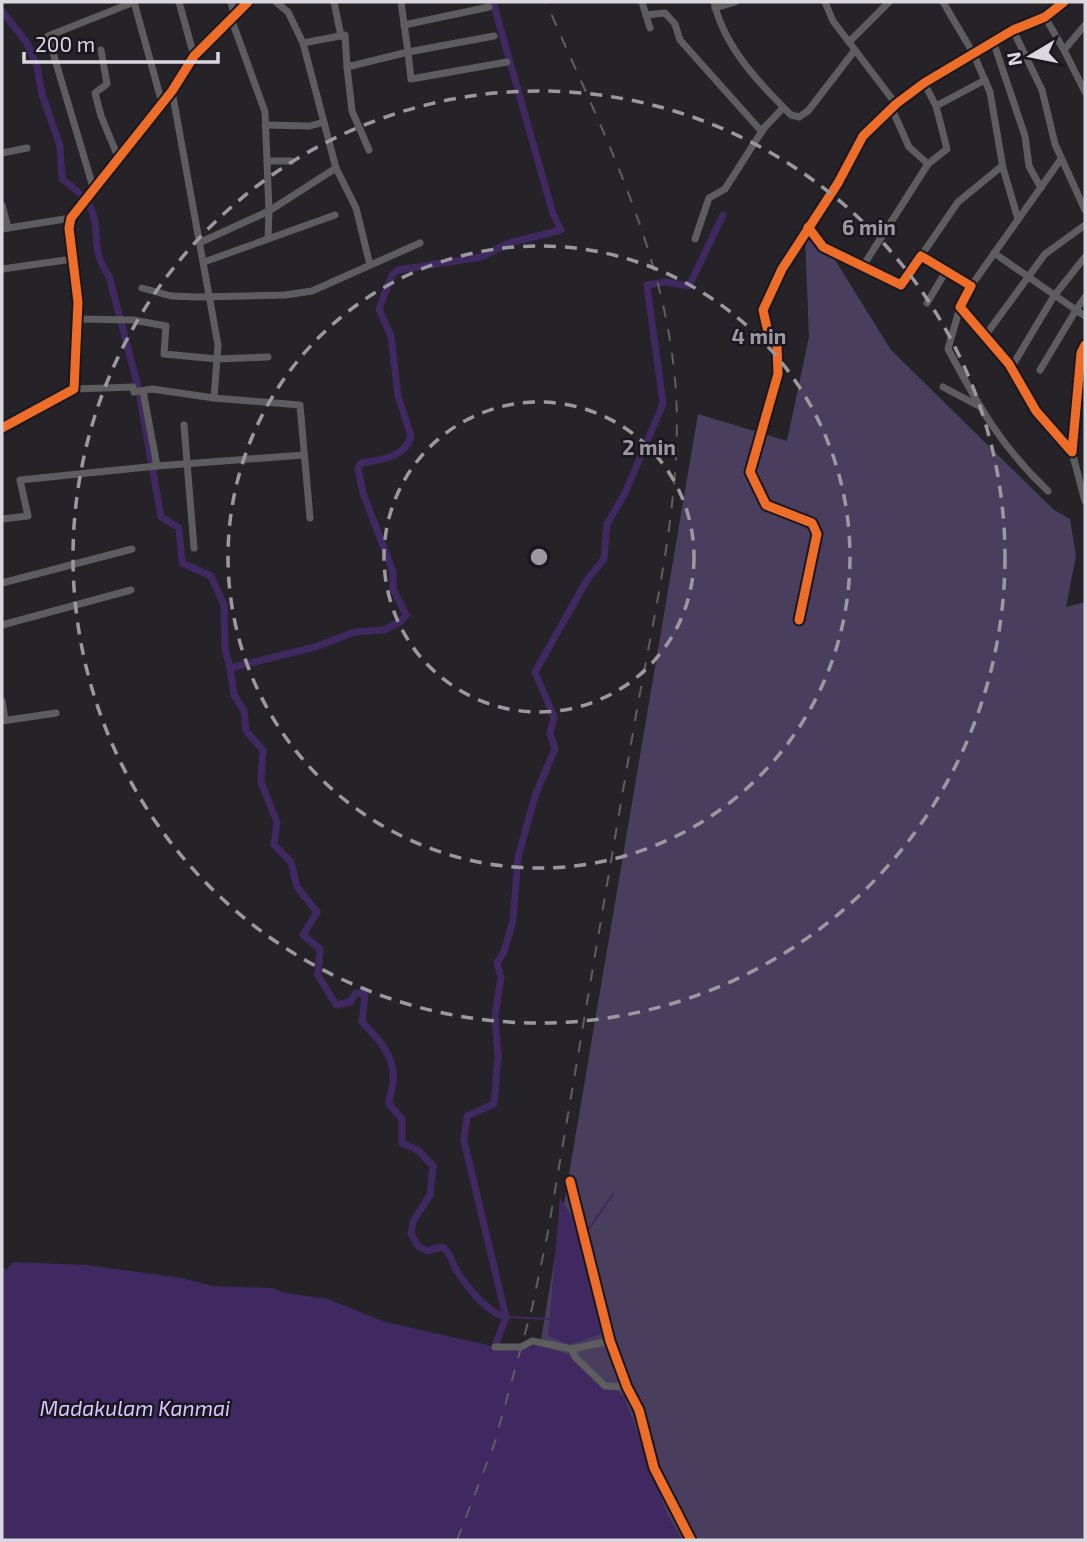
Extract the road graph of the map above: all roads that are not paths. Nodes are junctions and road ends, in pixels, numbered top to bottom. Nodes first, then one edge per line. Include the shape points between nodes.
1 (134, 2) edge
2 (180, 2) edge
3 (231, 2) edge
4 (248, 2) edge
5 (276, 2) edge
6 (334, 2) edge
7 (401, 2) edge
8 (642, 2) edge
9 (662, 2) edge
10 (735, 2) edge
11 (825, 2) edge
12 (890, 2) edge
13 (943, 2) edge
14 (1064, 2) edge
15 (715, 5) edge
16 (489, 6) dead end
17 (665, 13) junction
18 (646, 15) junction
19 (233, 16) junction
20 (1045, 18) junction
21 (404, 25) junction
22 (1085, 25) edge
23 (650, 28) dead end
24 (1013, 30) junction
25 (341, 36) junction
26 (494, 36) dead end
27 (993, 41) junction
28 (303, 43) junction
29 (849, 43) junction
30 (100, 50) dead end
31 (855, 50) junction
32 (1064, 50) junction
33 (408, 52) junction
34 (973, 53) junction
35 (194, 56) junction
36 (507, 62) dead end
37 (347, 67) junction
38 (985, 80) junction
39 (924, 83) junction
40 (172, 90) junction
41 (1085, 92) edge
42 (162, 103) junction
43 (894, 106) junction
44 (936, 106) junction
45 (783, 108) junction
46 (324, 122) junction
47 (265, 125) junction
48 (762, 132) junction
49 (27, 148) dead end
50 (369, 150) dead end
51 (2, 153) edge
52 (118, 157) junction
53 (1061, 159) junction
54 (291, 161) dead end
55 (267, 162) junction
56 (928, 164) junction
57 (1002, 166) junction
58 (336, 168) junction
59 (93, 187) junction
60 (1041, 188) junction
61 (2, 205) edge
62 (1085, 210) edge
63 (269, 211) junction
64 (335, 215) dead end
65 (71, 218) junction
66 (1018, 219) junction
67 (1085, 225) edge
68 (808, 228) junction
69 (5, 229) edge
70 (268, 239) junction
71 (695, 239) dead end
72 (201, 242) junction
73 (420, 243) dead end
74 (994, 253) junction
75 (922, 256) junction
76 (1085, 257) edge
77 (73, 259) junction
78 (204, 262) junction
79 (370, 265) junction
80 (863, 266) junction
81 (2, 269) edge
82 (946, 271) junction
83 (1028, 279) junction
84 (971, 286) junction
85 (142, 288) dead end
86 (210, 296) junction
87 (1054, 296) junction
88 (1085, 297) edge
89 (927, 303) dead end
90 (960, 307) junction
91 (1076, 310) junction
92 (1085, 316) edge
93 (78, 319) junction
94 (985, 336) junction
95 (1085, 345) edge
96 (268, 357) dead end
97 (217, 359) junction
98 (1011, 368) junction
99 (1040, 370) dead end
100 (943, 387) dead end
101 (74, 389) junction
102 (138, 392) junction
103 (214, 398) junction
104 (978, 405) junction
105 (184, 425) dead end
106 (2, 428) edge
107 (1072, 452) junction
108 (304, 455) junction
109 (187, 464) junction
110 (157, 466) junction
111 (1048, 491) dead end
112 (1085, 501) edge
113 (310, 518) dead end
114 (2, 519) edge
115 (194, 548) dead end
116 (132, 549) dead end
117 (2, 583) edge
118 (131, 590) dead end
119 (799, 620) dead end
120 (2, 625) edge
121 (2, 701) edge
122 (56, 713) dead end
123 (3, 720) edge
124 (570, 1181) dead end
125 (610, 1341) junction
126 (495, 1347) dead end
127 (572, 1349) junction
128 (626, 1387) junction
129 (691, 1540) edge

1 - 42 street
1 - 59 street via 48,36
2 - 35 street
3 - 19 street
4 - 19 street
5 - 28 street via 288,12
6 - 25 street
7 - 21 street
8 - 18 street
9 - 17 street
10 - 15 street
11 - 29 street
12 - 29 street
13 - 34 street
14 - 20 street
15 - 45 street via 719,22 739,56
16 - 21 street
17 - 18 street
17 - 48 street via 680,40
18 - 23 street
19 - 35 street
19 - 47 street via 265,112
20 - 24 street
20 - 32 street
21 - 33 street
22 - 32 street
24 - 27 street
24 - 53 street via 1042,90
25 - 28 street
25 - 37 street via 345,35
26 - 33 street
27 - 34 street
27 - 60 street via 1025,136 1029,166
28 - 46 street
29 - 31 street
30 - 52 street via 107,84 96,93
31 - 43 street
31 - 45 street via 808,111 799,117
32 - 41 street
33 - 36 street via 411,79
33 - 37 street
34 - 38 street
34 - 39 street
35 - 40 street
37 - 50 street via 352,111
38 - 44 street
38 - 57 street
39 - 43 street
39 - 44 street
40 - 42 street
40 - 72 street
42 - 52 street
43 - 56 street via 909,147
43 - 68 street via 863,136
44 - 56 street via 947,149
45 - 48 street
46 - 47 street
46 - 58 street
47 - 55 street
48 - 71 street via 725,189 706,202
49 - 51 street
52 - 59 street
53 - 60 street
53 - 62 street
54 - 55 street
55 - 63 street
56 - 80 street
57 - 66 street
57 - 75 street via 958,202
58 - 63 street
58 - 79 street via 356,208
59 - 65 street
60 - 66 street
61 - 69 street
63 - 70 street
63 - 72 street
64 - 70 street
65 - 69 street
65 - 77 street
66 - 74 street
67 - 83 street via 1045,254
68 - 80 street via 823,247
68 - 119 street via 763,310 768,332 777,345 778,374 750,472 766,505 812,523 817,534
70 - 78 street
72 - 78 street
73 - 79 street
74 - 83 street
74 - 84 street
75 - 80 street via 901,285
75 - 82 street
76 - 87 street
77 - 81 street
77 - 93 street
78 - 86 street
79 - 86 street via 312,291
82 - 84 street
82 - 89 street
83 - 87 street
83 - 94 street
84 - 90 street
85 - 86 street via 171,296
86 - 97 street
87 - 91 street
87 - 98 street
88 - 91 street
90 - 94 street
90 - 104 street via 948,349
91 - 92 street
91 - 99 street
93 - 97 street via 166,326 164,354
93 - 101 street
94 - 98 street
95 - 107 street
96 - 97 street
97 - 103 street
98 - 107 street via 1036,411
100 - 104 street
101 - 102 street via 133,387
101 - 106 street
102 - 103 street
102 - 110 street
103 - 108 street via 300,405
104 - 111 street via 1016,460
105 - 109 street
107 - 112 street
108 - 109 street
108 - 113 street
109 - 110 street
109 - 115 street
110 - 114 street via 20,480 28,516
116 - 117 street
118 - 120 street
121 - 123 street
122 - 123 street
124 - 125 street
125 - 127 street
125 - 128 street
126 - 127 street via 521,1347 532,1341
127 - 128 street via 605,1386
128 - 129 street via 639,1410 654,1468

